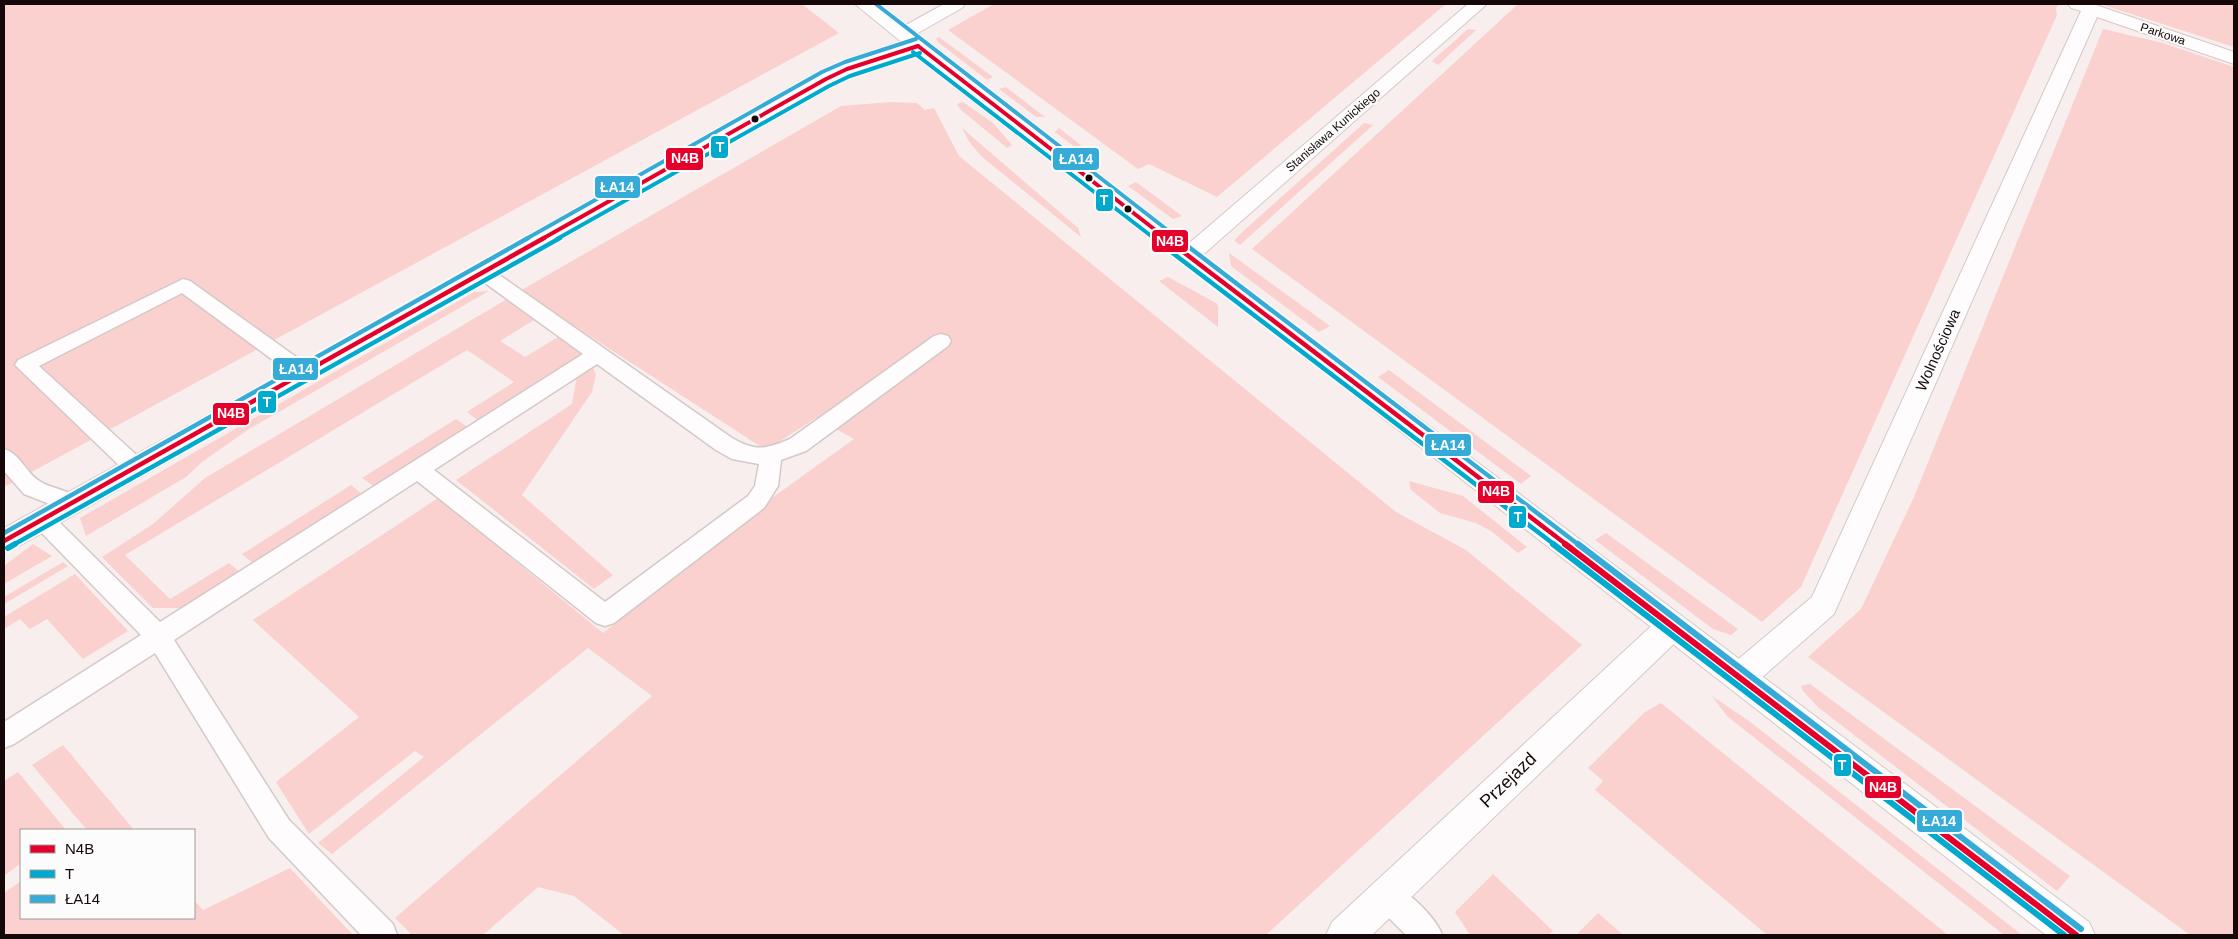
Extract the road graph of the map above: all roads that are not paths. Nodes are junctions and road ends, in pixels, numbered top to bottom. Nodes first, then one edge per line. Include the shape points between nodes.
1 (864, 4) edge
2 (956, 4) edge
3 (1478, 4) edge
4 (2084, 7) edge
5 (911, 40) junction
6 (2234, 58) edge
7 (1188, 256) junction
8 (481, 271) junction
9 (941, 341) dead end
10 (598, 354) junction
11 (303, 372) junction
12 (770, 456) junction
13 (4, 457) edge
14 (135, 466) junction
15 (418, 470) junction
16 (70, 503) junction
17 (42, 519) junction
18 (4, 541) edge
19 (1672, 626) junction
20 (158, 636) junction
21 (1740, 677) junction
22 (4, 736) edge
23 (1387, 895) junction
24 (382, 935) edge
25 (1345, 935) edge
26 (1427, 935) edge
27 (2076, 935) edge

1 - 5 street
2 - 5 street
3 - 7 street, Stanisława Kunickiego
4 - 6 street, Parkowa
4 - 21 street, Wolnościowa via 1823,605
5 - 7 street
5 - 8 street via 826,79
7 - 19 street
8 - 10 lane
8 - 11 street
9 - 12 lane via 798,445
10 - 12 lane via 740,453
10 - 15 lane
11 - 14 street
11 - 14 lane via 183,285 25,365
12 - 15 lane via 770,477 766,490 756,502 605,616
13 - 16 lane via 32,488
14 - 16 street
15 - 20 lane
16 - 17 street
17 - 18 street
17 - 20 lane
19 - 21 street
19 - 23 street, Przejazd
20 - 22 lane
20 - 24 lane via 279,829
21 - 27 street
23 - 25 street, Przejazd
23 - 26 lane

